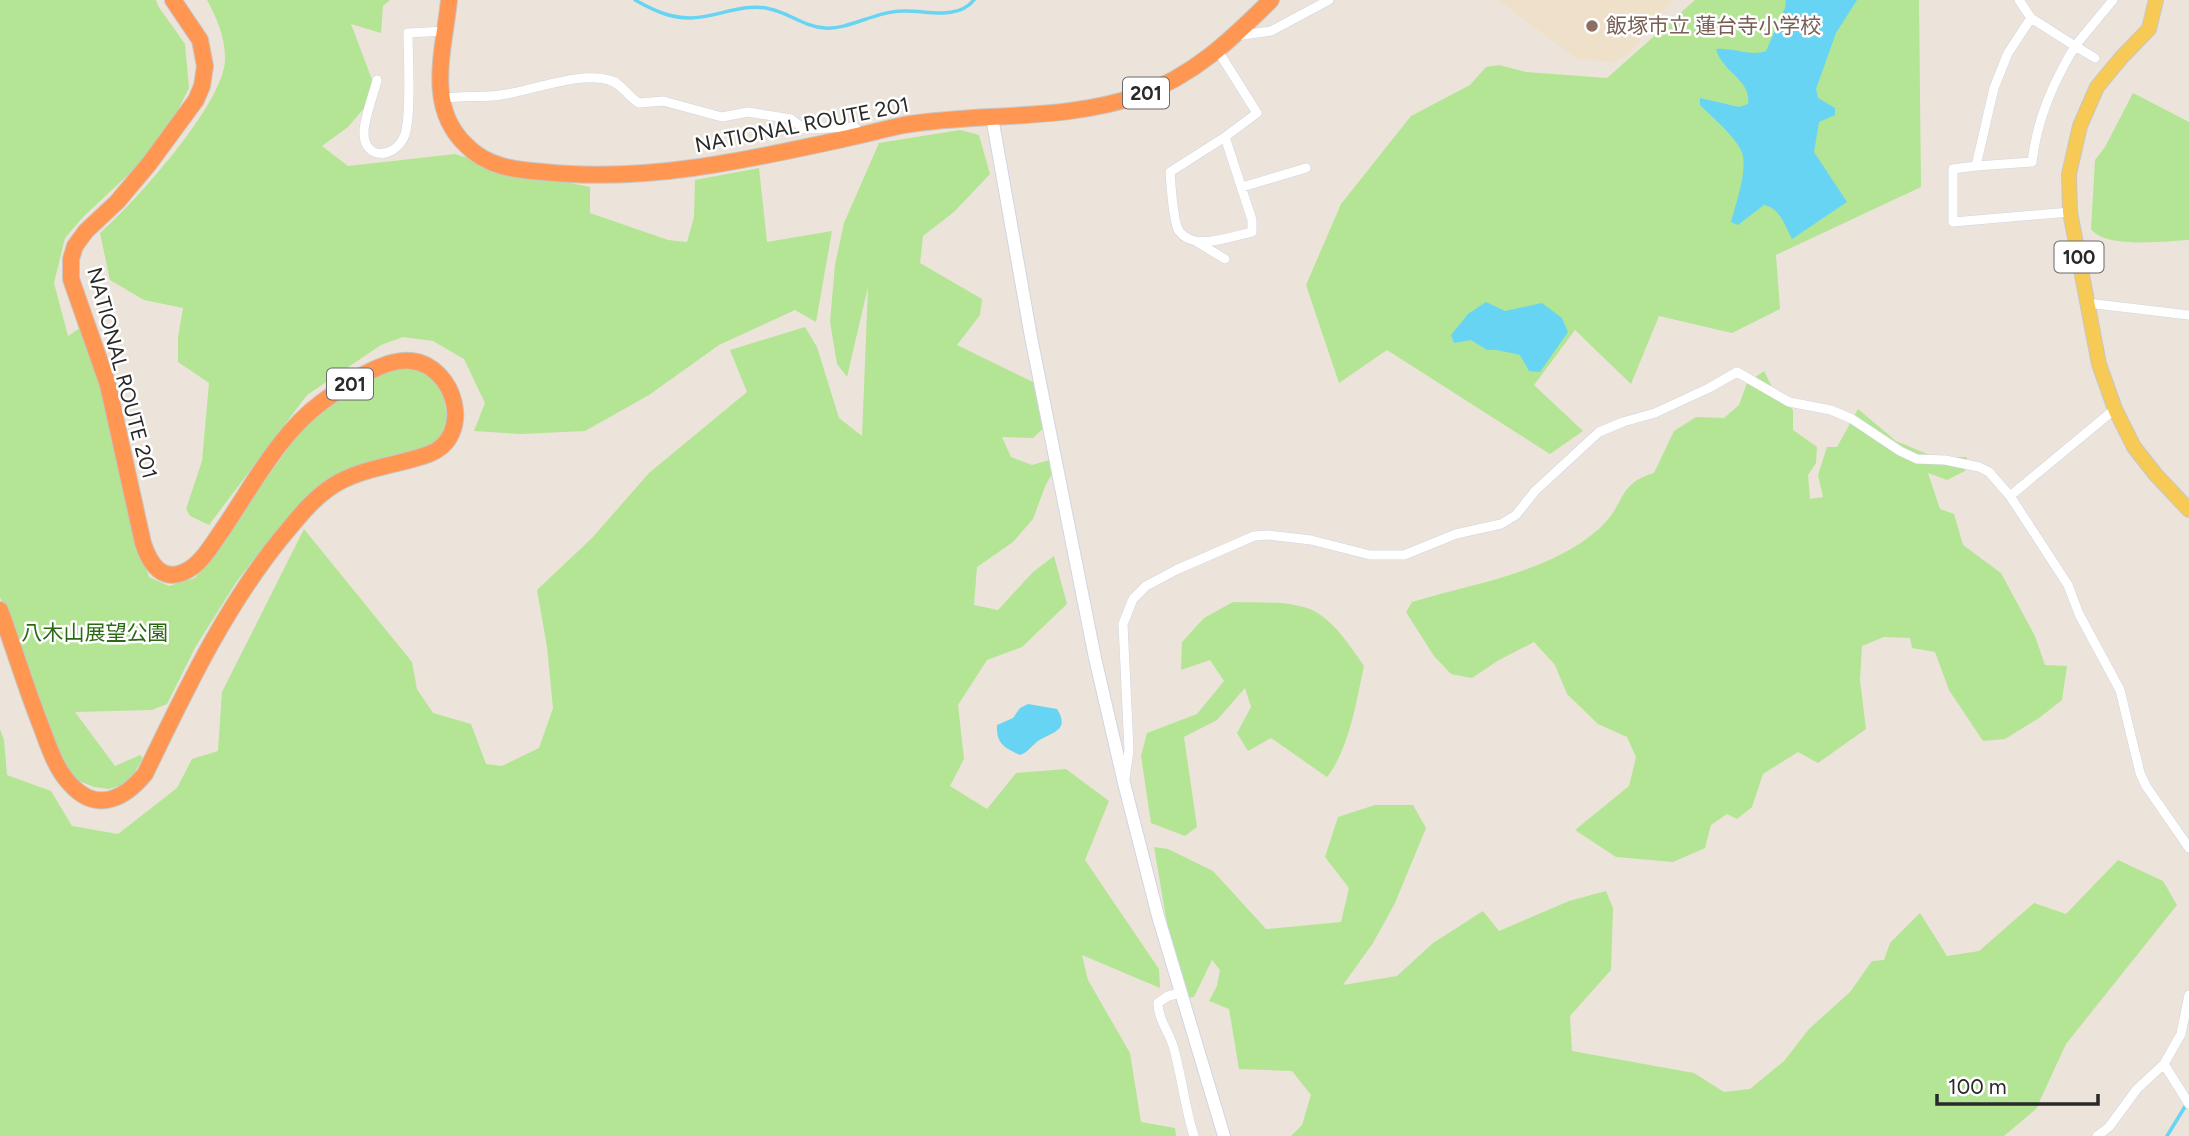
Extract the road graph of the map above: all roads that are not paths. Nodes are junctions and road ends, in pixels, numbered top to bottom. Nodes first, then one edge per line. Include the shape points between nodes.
1 (173, 0) edge
2 (449, 0) edge
3 (1271, 0) edge
4 (1329, 0) edge
5 (2019, 0) edge
6 (2113, 0) edge
7 (2157, 0) edge
8 (2031, 18) junction
9 (446, 31) junction
10 (1234, 37) junction
11 (2075, 46) junction
12 (1218, 51) junction
13 (2095, 58) dead end
14 (377, 80) dead end
15 (441, 99) junction
16 (992, 117) junction
17 (858, 136) junction
18 (1225, 137) junction
19 (1976, 166) junction
20 (1306, 168) dead end
21 (1242, 187) junction
22 (2070, 212) junction
23 (1194, 240) junction
24 (1225, 259) dead end
25 (2087, 303) junction
26 (2189, 314) edge
27 (2115, 409) junction
28 (2010, 496) junction
29 (2189, 510) edge
30 (0, 610) edge
31 (1124, 783) junction
32 (2189, 848) edge
33 (1181, 993) junction
34 (2189, 995) edge
35 (2164, 1064) junction
36 (2189, 1104) edge
37 (2108, 1131) edge
38 (1194, 1136) edge
39 (1223, 1136) edge
40 (2097, 1136) edge

1 - 30 highway, NATIONAL ROUTE 201 / 201 via 200,40 205,66 202,86 149,164 86,231 71,259 71,279 108,385 143,543 154,568 177,574 190,570 293,427 361,376 395,362 428,365 449,388 455,430 435,451 336,483 300,515 227,614 145,774 132,789 113,799 94,799 68,783 54,758
2 - 9 highway, NATIONAL ROUTE 201 / 201
3 - 10 highway, NATIONAL ROUTE 201 / 201
4 - 10 street via 1271,31
5 - 8 street
6 - 11 street
7 - 22 main road, 100 via 2149,29 2097,87 2080,126 2069,173
8 - 11 street
8 - 19 street via 2008,53 1994,89
9 - 14 street via 408,33 405,135 390,153 381,155 373,151 363,130
9 - 15 highway, NATIONAL ROUTE 201 / 201
10 - 12 highway, NATIONAL ROUTE 201 / 201
11 - 13 street
11 - 19 street via 2046,103 2032,162
12 - 16 highway, NATIONAL ROUTE 201 / 201 via 1164,85 1112,104 1072,112
12 - 18 street via 1257,113
15 - 17 street via 502,95 603,78 618,84 639,103 663,101 722,117 748,112 790,120 804,129 853,127
15 - 17 highway, NATIONAL ROUTE 201 / 201 via 446,120 465,145 486,161 580,176 655,173
16 - 17 highway, NATIONAL ROUTE 201 / 201 via 903,125
16 - 31 street via 1039,377
18 - 21 street
18 - 23 street via 1170,172 1178,230
19 - 22 street via 1953,169 1953,222
20 - 21 street
21 - 23 street via 1252,232
22 - 25 main road, 100
23 - 24 street
25 - 26 street
25 - 27 main road, 100 via 2099,364
27 - 28 street
27 - 29 main road, 100 via 2134,447
28 - 31 street via 1979,467 1917,459 1852,419 1789,402 1737,372 1655,413 1599,432 1535,491 1516,515 1501,524 1456,534 1404,555 1370,555 1311,540 1254,536 1146,586 1133,599 1123,624 1129,750
28 - 32 street via 2068,585 2120,690 2140,773
31 - 33 street
33 - 38 street via 1158,1003 1158,1016 1174,1050
33 - 39 street
34 - 35 street via 2180,1034
35 - 36 street
35 - 37 street via 2137,1089
37 - 40 street

